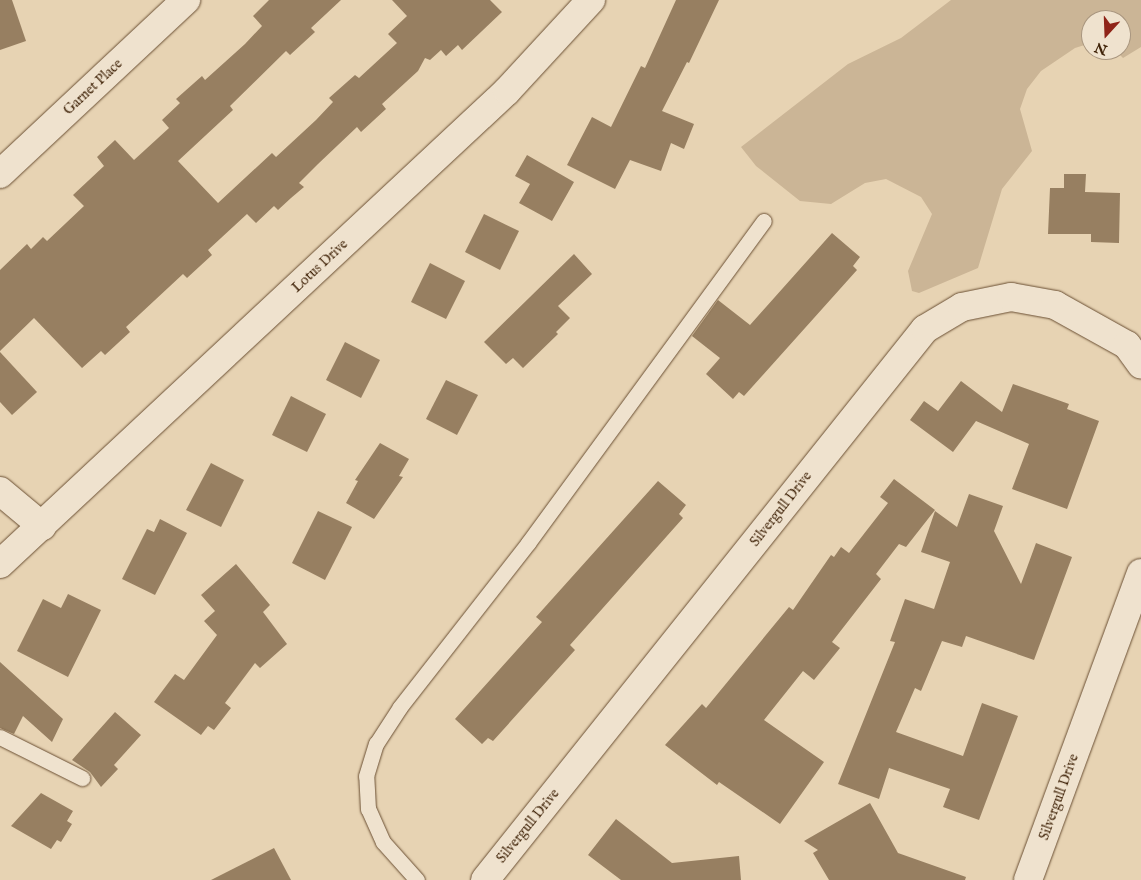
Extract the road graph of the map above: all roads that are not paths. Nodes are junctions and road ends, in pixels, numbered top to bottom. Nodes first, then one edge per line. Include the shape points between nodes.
1 (186, 0) edge
2 (591, 0) edge
3 (0, 174) edge
4 (764, 221) dead end
5 (1136, 347) edge
6 (0, 491) edge
7 (42, 526) junction
8 (0, 564) edge
9 (1141, 573) edge
10 (0, 737) edge
11 (82, 778) dead end
12 (417, 880) edge
13 (485, 880) edge
14 (1028, 880) edge

1 - 3 street, Garnet Place
2 - 7 street, Lotus Drive via 507,91
4 - 12 lane via 528,543 400,707 376,744 366,776 368,809 383,842
5 - 13 street, Silvergull Drive via 1055,305 1011,297 962,307 925,329
6 - 7 street
7 - 8 street, Lotus Drive
9 - 14 street, Silvergull Drive
10 - 11 lane

